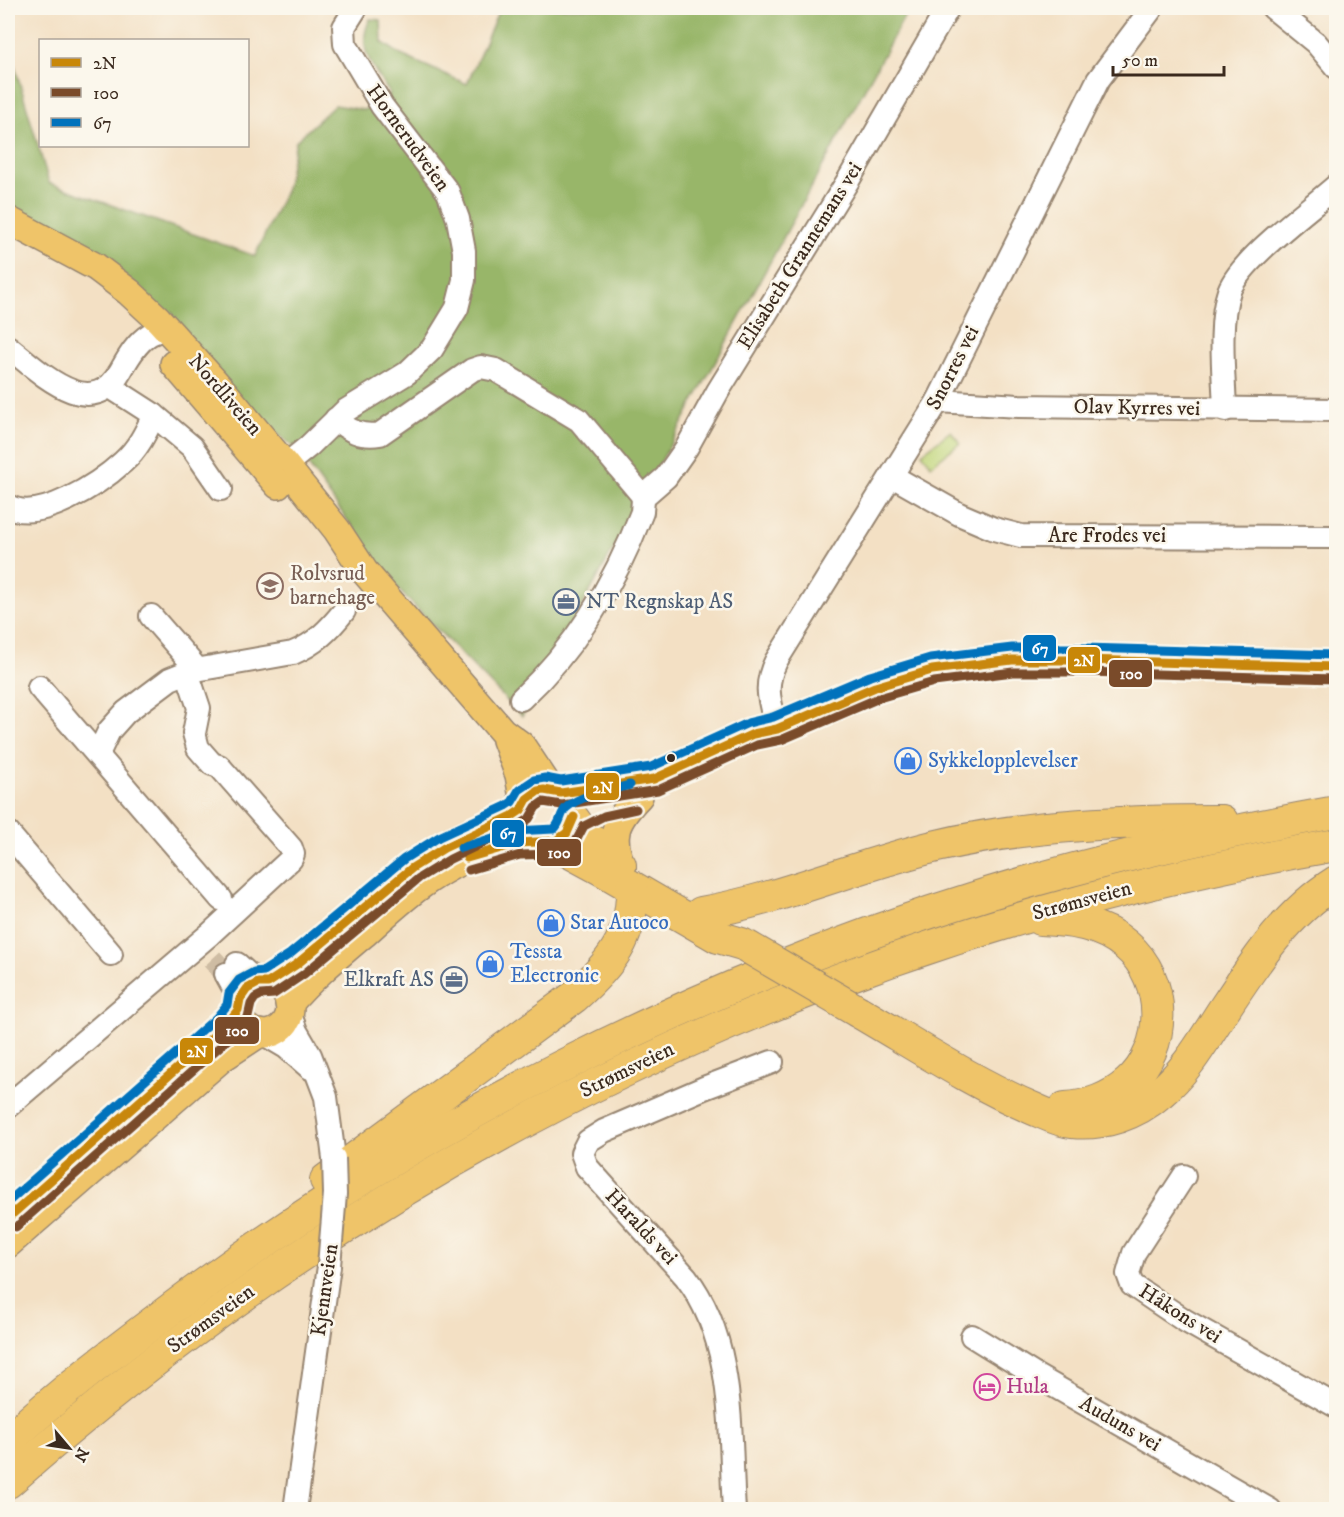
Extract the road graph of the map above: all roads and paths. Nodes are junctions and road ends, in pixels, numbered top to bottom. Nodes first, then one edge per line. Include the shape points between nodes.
1 (356, 8) edge
2 (948, 8) edge
3 (1152, 8) edge
4 (1273, 8) edge
5 (1336, 66) edge
6 (1336, 186) edge
7 (8, 220) edge
8 (158, 336) junction
9 (8, 347) edge
10 (114, 381) junction
11 (938, 401) junction
12 (1225, 410) junction
13 (1336, 410) edge
14 (154, 415) junction
15 (336, 419) junction
16 (278, 471) junction
17 (892, 476) junction
18 (221, 489) dead end
19 (643, 497) junction
20 (8, 506) edge
21 (1336, 537) edge
22 (344, 611) dead end
23 (151, 616) dead end
24 (1336, 667) edge
25 (192, 671) junction
26 (39, 687) dead end
27 (522, 699) dead end
28 (777, 729) junction
29 (502, 731) junction
30 (98, 754) junction
31 (639, 796) junction
32 (565, 805) junction
33 (522, 807) junction
34 (1336, 812) edge
35 (1289, 820) junction
36 (8, 833) edge
37 (544, 842) junction
38 (1336, 845) edge
39 (627, 877) junction
40 (1336, 882) edge
41 (221, 899) dead end
42 (701, 913) junction
43 (1021, 918) junction
44 (744, 945) junction
45 (111, 954) dead end
46 (218, 954) junction
47 (251, 994) junction
48 (289, 1008) junction
49 (262, 1033) junction
50 (772, 1062) dead end
51 (316, 1072) junction
52 (8, 1106) edge
53 (1036, 1110) junction
54 (1185, 1176) dead end
55 (8, 1218) edge
56 (8, 1244) edge
57 (972, 1336) dead end
58 (72, 1386) junction
59 (1336, 1406) edge
60 (8, 1441) edge
61 (8, 1482) edge
62 (295, 1509) edge
63 (734, 1509) edge
64 (1270, 1509) edge

1 - 15 street, Hornerudveien via 344,27 345,44 382,106 448,192 464,250 464,280 457,308 432,348 407,373
2 - 19 street, Elisabeth Grannemans vei via 687,447 666,477
3 - 11 street, Snorres vei via 1098,80
4 - 5 street via 1316,43
6 - 12 street via 1254,257 1229,291 1223,317
7 - 8 main road, Nordliveien via 112,279
8 - 10 street via 129,357
8 - 16 main road, Nordliveien
9 - 10 street via 74,393 93,395
10 - 14 street
11 - 12 street, Olav Kyrres vei
11 - 17 street, Snorres vei
12 - 13 street, Olav Kyrres vei
14 - 18 street via 192,447
14 - 20 street via 144,437 124,461 87,487 53,506 30,510
15 - 16 street, Hornerudveien
15 - 19 street via 360,434 380,434 472,370 490,368 579,420
16 - 29 main road, Nordliveien via 337,530 364,571
17 - 21 street, Are Frodes vei via 959,514 1021,536
17 - 28 street, Snorres vei via 770,673 767,690
19 - 27 street via 642,512 602,598 553,667
22 - 25 street via 307,648
23 - 25 street
24 - 28 main road via 1085,660 986,662 893,681
25 - 30 street via 170,679 126,712 109,732
25 - 46 street via 199,708 194,733 198,748 212,764 219,766 293,854
26 - 30 street
28 - 31 main road via 759,745 671,786
28 - 32 main road via 753,734 654,779 614,787
29 - 32 main road, Nordliveien via 521,746
29 - 33 main road, Nordliveien via 519,775
30 - 41 street
31 - 32 main road via 600,805
31 - 39 main road via 617,824 615,833 616,853
32 - 33 main road via 538,791
32 - 37 main road via 566,835
32 - 39 highway via 584,834
33 - 37 main road, Nordliveien via 522,825
33 - 47 main road via 426,857 297,964
34 - 35 highway, Strømsveien
35 - 42 highway via 1130,821 976,838 879,862 748,904
35 - 58 highway, Strømsveien via 1154,849 987,894 844,943 640,1029 511,1093 323,1203 203,1285
36 - 45 street
37 - 39 highway
37 - 48 main road via 485,852 441,872 306,985
38 - 43 highway, Strømsveien via 1228,864
39 - 42 highway
39 - 44 highway via 718,938
39 - 58 highway via 630,916 621,943 590,983 206,1267
40 - 53 highway via 1304,905 1266,947 1186,1065 1160,1094 1130,1113 1099,1122 1070,1122
42 - 44 highway
43 - 53 highway via 1080,923 1116,937 1135,953 1151,978 1158,1010 1151,1049 1128,1083 1084,1105
43 - 61 highway, Strømsveien via 922,949 784,1000 596,1084 470,1151 346,1226 206,1322
44 - 53 highway, bridge
46 - 47 street
46 - 52 street via 143,991
47 - 48 main road via 274,984 284,992
47 - 49 main road via 243,1023
47 - 55 main road via 216,1035
48 - 49 main road via 287,1019 278,1029
48 - 51 street, Kjennveien
49 - 51 street, Kjennveien
49 - 56 main road via 222,1058
50 - 63 street, Haralds vei via 604,1131 588,1142 582,1153 586,1167 686,1276 712,1324 726,1389
51 - 62 street, Kjennveien, bridge via 326,1097 335,1194 329,1266
54 - 59 street, Håkons vei via 1134,1253 1128,1274 1131,1285 1184,1320
57 - 64 street, Auduns vei
58 - 60 highway, Strømsveien

